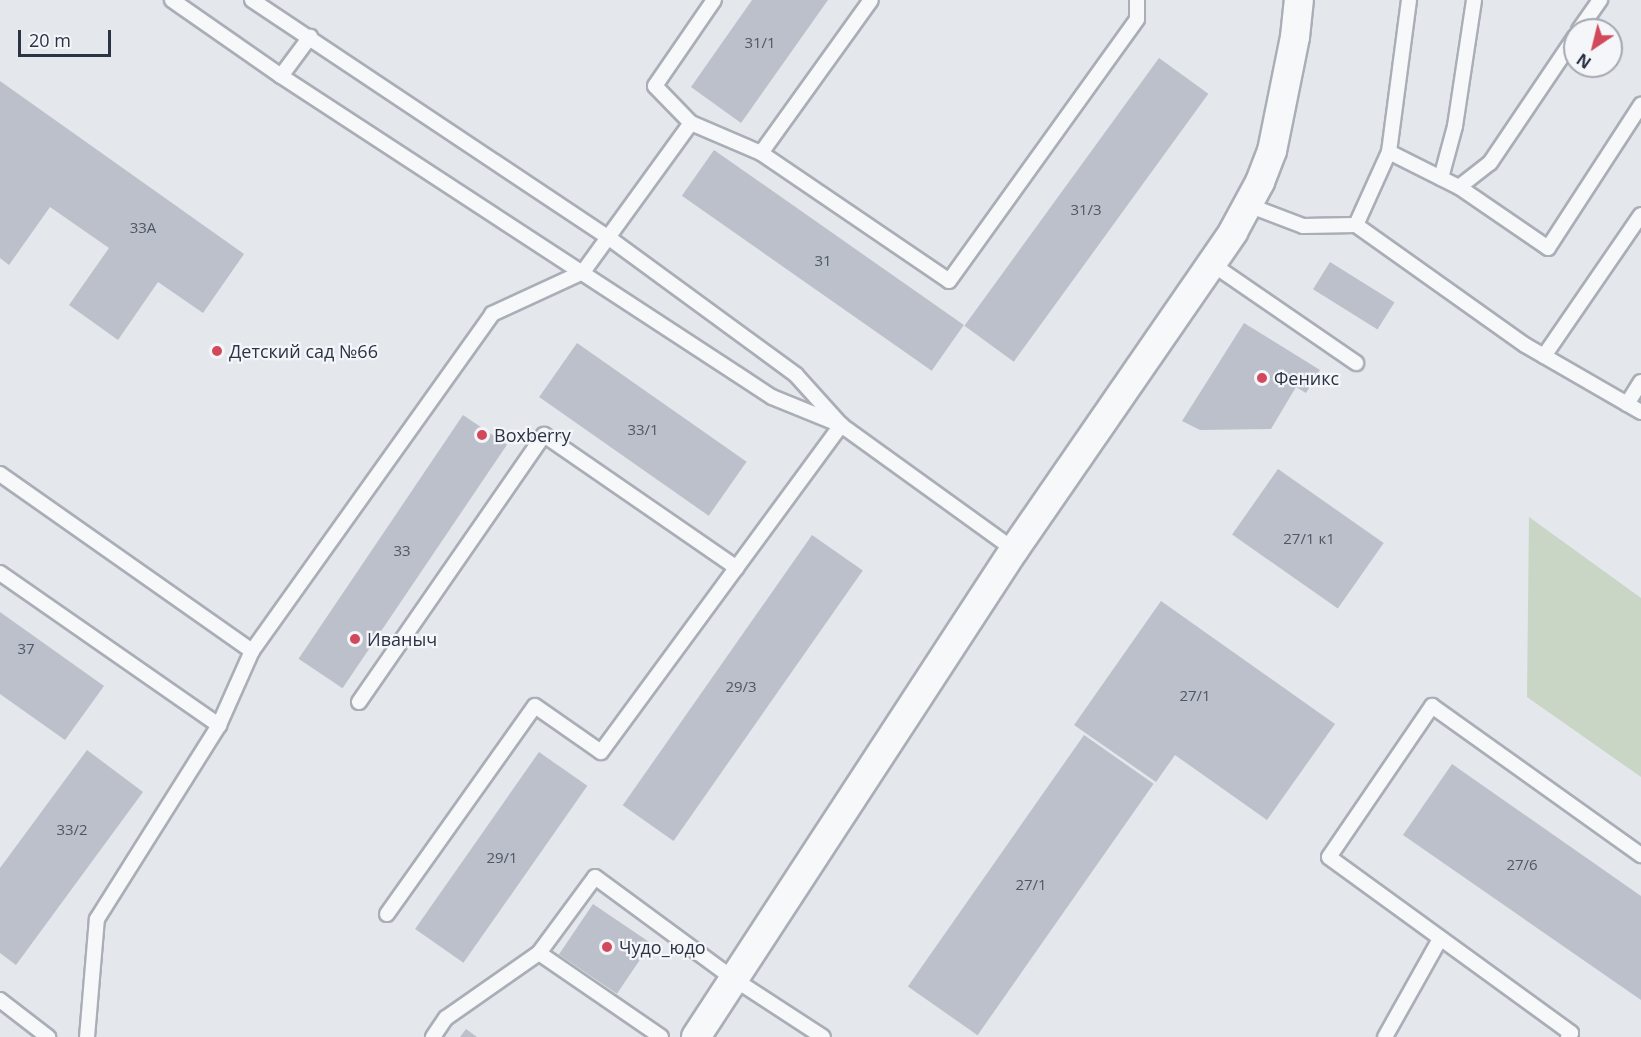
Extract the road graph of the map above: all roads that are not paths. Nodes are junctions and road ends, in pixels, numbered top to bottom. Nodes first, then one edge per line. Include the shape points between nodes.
1 (172, 0) edge
2 (252, 0) edge
3 (714, 0) edge
4 (871, 0) edge
5 (1137, 0) edge
6 (1299, 0) edge
7 (1409, 0) edge
8 (1474, 0) edge
9 (1600, 0) edge
10 (1587, 18) edge
11 (310, 38) junction
12 (1563, 55) edge
13 (281, 76) junction
14 (1641, 105) edge
15 (691, 123) junction
16 (1389, 152) junction
17 (761, 153) junction
18 (1441, 178) junction
19 (1459, 187) junction
20 (1248, 205) junction
21 (1641, 215) edge
22 (1356, 225) junction
23 (609, 238) junction
24 (1212, 264) junction
25 (583, 272) junction
26 (1544, 356) junction
27 (1356, 363) dead end
28 (1641, 382) edge
29 (1627, 404) junction
30 (1641, 412) edge
31 (841, 425) junction
32 (0, 474) edge
33 (1014, 550) junction
34 (737, 568) junction
35 (0, 573) edge
36 (252, 651) junction
37 (359, 702) dead end
38 (219, 725) junction
39 (1641, 855) edge
40 (387, 914) dead end
41 (1440, 939) junction
42 (539, 953) junction
43 (734, 979) junction
44 (0, 1000) edge
45 (48, 1037) edge
46 (87, 1037) edge
47 (433, 1037) edge
48 (661, 1037) edge
49 (696, 1037) edge
50 (823, 1037) edge
51 (1384, 1037) edge
52 (1568, 1037) edge

1 - 13 lane
2 - 11 lane
3 - 15 lane via 655,86
4 - 17 lane
5 - 17 lane via 1137,19 949,281
6 - 20 street via 1272,151
7 - 16 lane
8 - 18 lane via 1455,126
9 - 10 lane
11 - 13 lane
11 - 23 lane
12 - 19 lane via 1490,163
13 - 25 lane
14 - 19 lane via 1548,248
15 - 17 lane
15 - 23 lane
16 - 18 lane
16 - 22 lane
18 - 19 lane
20 - 22 lane via 1304,226
20 - 24 street
21 - 26 lane
22 - 26 lane
23 - 25 lane
23 - 31 lane via 796,375
24 - 27 lane
24 - 33 street
25 - 31 lane via 772,397
25 - 36 lane via 492,314
26 - 29 lane
28 - 29 lane
29 - 30 lane
31 - 33 lane
31 - 34 lane
32 - 36 lane
33 - 43 street
34 - 37 lane via 544,435
34 - 40 lane via 601,752 535,706
35 - 38 lane
36 - 38 lane
38 - 46 lane via 97,919
39 - 41 lane via 1432,706 1329,857
41 - 51 lane
41 - 52 lane via 1571,1033
42 - 43 lane via 595,877
42 - 47 lane via 446,1018
42 - 48 lane
43 - 49 street
43 - 50 lane
44 - 45 lane

